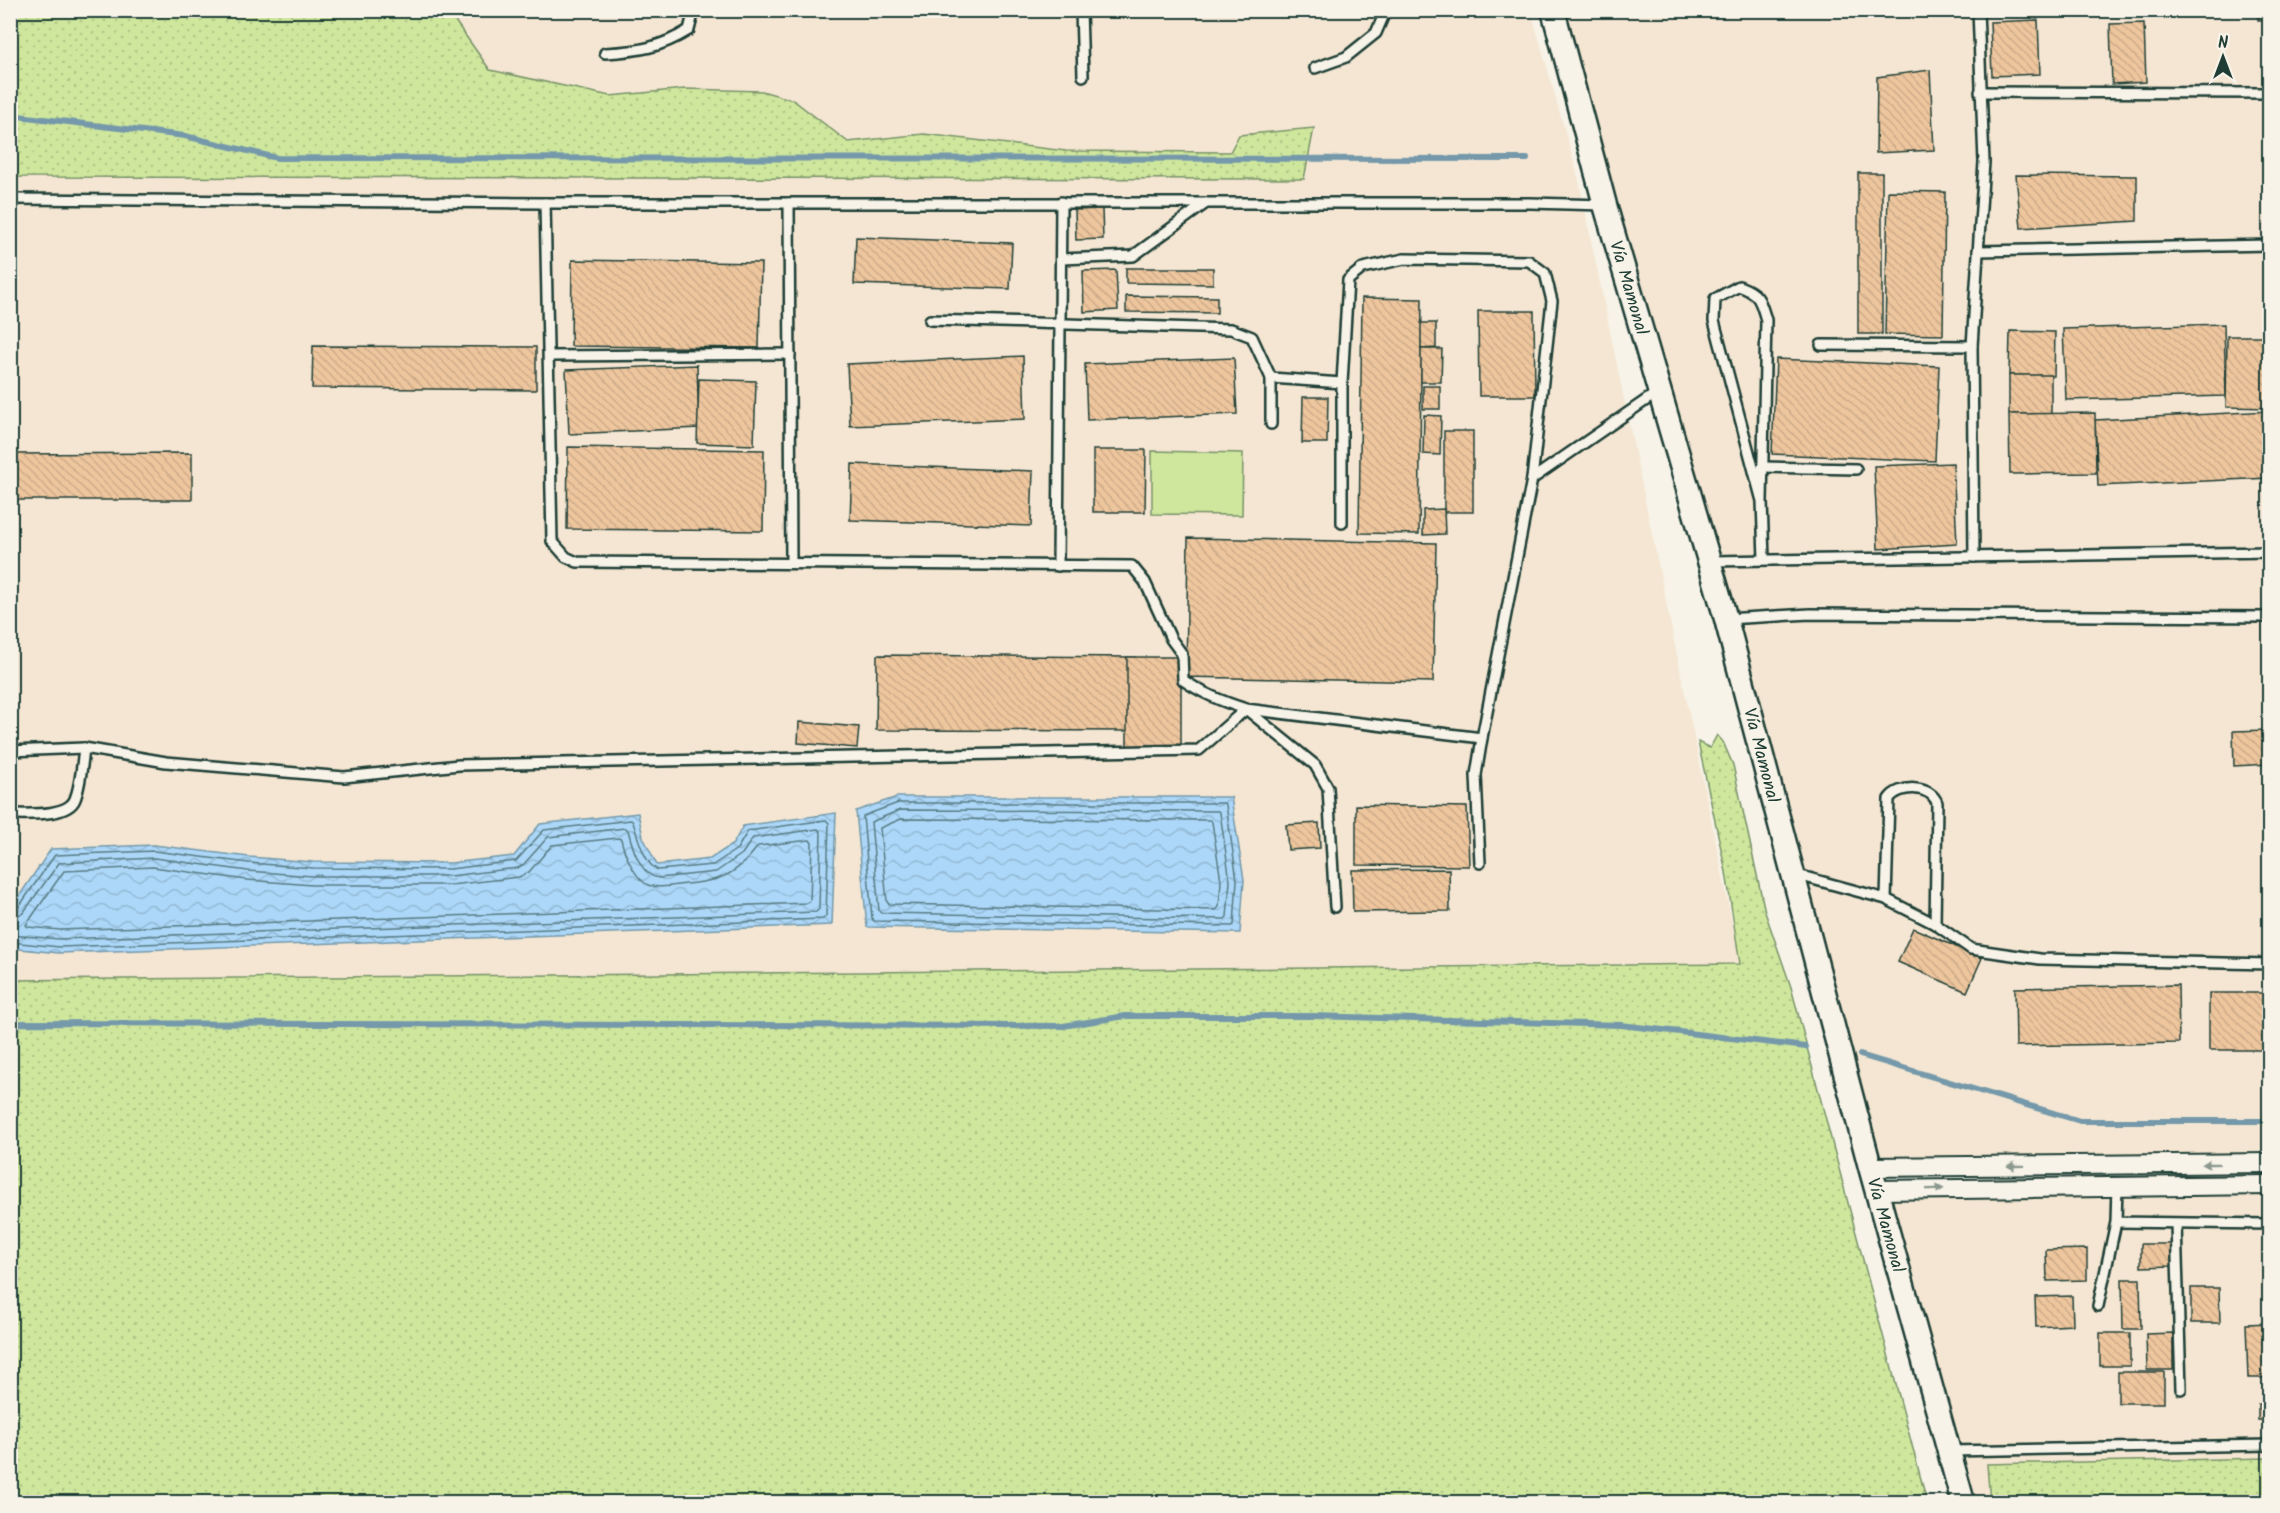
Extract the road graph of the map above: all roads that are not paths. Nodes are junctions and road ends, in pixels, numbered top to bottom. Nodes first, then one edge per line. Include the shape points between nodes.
1 (694, 10) edge
2 (1081, 10) edge
3 (1386, 10) edge
4 (1552, 10) edge
5 (1978, 10) edge
6 (605, 53) dead end
7 (1315, 68) dead end
8 (1083, 76) dead end
9 (1980, 92) junction
10 (2270, 93) edge
11 (10, 199) edge
12 (1061, 202) junction
13 (545, 203) junction
14 (789, 203) junction
15 (1206, 203) junction
16 (1605, 205) junction
17 (2270, 245) edge
18 (1978, 251) junction
19 (1061, 258) junction
20 (930, 320) dead end
21 (1061, 325) junction
22 (1821, 345) dead end
23 (1972, 346) junction
24 (790, 354) junction
25 (549, 356) junction
26 (1271, 378) junction
27 (1342, 383) junction
28 (1659, 391) junction
29 (1271, 424) dead end
30 (1762, 467) junction
31 (1856, 469) dead end
32 (1532, 479) junction
33 (1762, 501) junction
34 (1342, 522) dead end
35 (2270, 552) edge
36 (1974, 557) junction
37 (1764, 559) junction
38 (1709, 561) junction
39 (790, 563) junction
40 (1058, 566) junction
41 (2270, 617) edge
42 (1726, 619) junction
43 (1246, 708) junction
44 (1482, 738) junction
45 (84, 748) junction
46 (10, 751) edge
47 (10, 814) edge
48 (1480, 863) dead end
49 (1791, 873) junction
50 (1886, 899) junction
51 (1335, 907) dead end
52 (1935, 924) junction
53 (2270, 964) edge
54 (2270, 1163) edge
55 (1869, 1167) junction
56 (2270, 1185) edge
57 (2117, 1186) junction
58 (1877, 1190) junction
59 (2116, 1222) junction
60 (2176, 1224) junction
61 (2270, 1224) edge
62 (2098, 1306) dead end
63 (2181, 1389) dead end
64 (2270, 1445) edge
65 (1948, 1451) junction
66 (1963, 1503) edge

1 - 6 lane via 689,30 671,41 642,51
2 - 8 lane
3 - 7 lane via 1376,33 1346,57
4 - 16 street, Vía Mamonal
5 - 9 lane
9 - 10 lane
9 - 18 lane via 1984,162
11 - 13 lane
12 - 14 lane
12 - 15 lane
12 - 19 lane
13 - 14 lane
13 - 25 lane
14 - 24 lane
15 - 16 lane
15 - 19 lane via 1133,256
16 - 28 street, Vía Mamonal
17 - 18 lane
18 - 23 lane
19 - 21 lane
20 - 21 lane
21 - 26 lane via 1231,329 1252,337
21 - 40 lane
22 - 23 lane
23 - 36 lane
24 - 25 lane
24 - 39 lane
25 - 39 lane via 552,541 566,557 577,562
26 - 27 lane
26 - 29 lane
27 - 32 lane via 1348,280 1363,268 1404,258 1529,261 1545,273 1552,301
27 - 34 lane
28 - 32 lane
28 - 38 street, Vía Mamonal
30 - 31 lane
30 - 33 lane
30 - 33 lane via 1766,320 1753,291 1739,286 1715,299 1714,321
32 - 44 lane
33 - 37 lane
35 - 36 lane
36 - 37 lane
37 - 38 lane
38 - 42 street, Vía Mamonal
39 - 40 lane
40 - 43 lane via 1134,567 1182,654 1183,680 1222,702
41 - 42 lane via 1810,614
42 - 49 street, Vía Mamonal
43 - 44 lane
43 - 45 lane via 1198,750 459,765 344,777 166,762
43 - 51 lane via 1315,765 1328,788
44 - 48 lane via 1476,775
45 - 46 lane
45 - 47 lane via 75,801 66,809 51,813
49 - 50 lane
49 - 55 street, Vía Mamonal
50 - 52 lane
50 - 52 lane via 1889,800 1893,792 1901,789 1928,791 1937,803
52 - 53 lane via 1971,949 2040,959
54 -> 55 street
55 - 58 street, Vía Mamonal
56 - 57 street
58 -> 57 street
57 - 59 lane
58 - 65 street, Vía Mamonal
59 - 60 lane
59 - 62 lane
60 - 61 lane
60 - 63 lane
64 - 65 lane
65 - 66 street, Vía Mamonal

